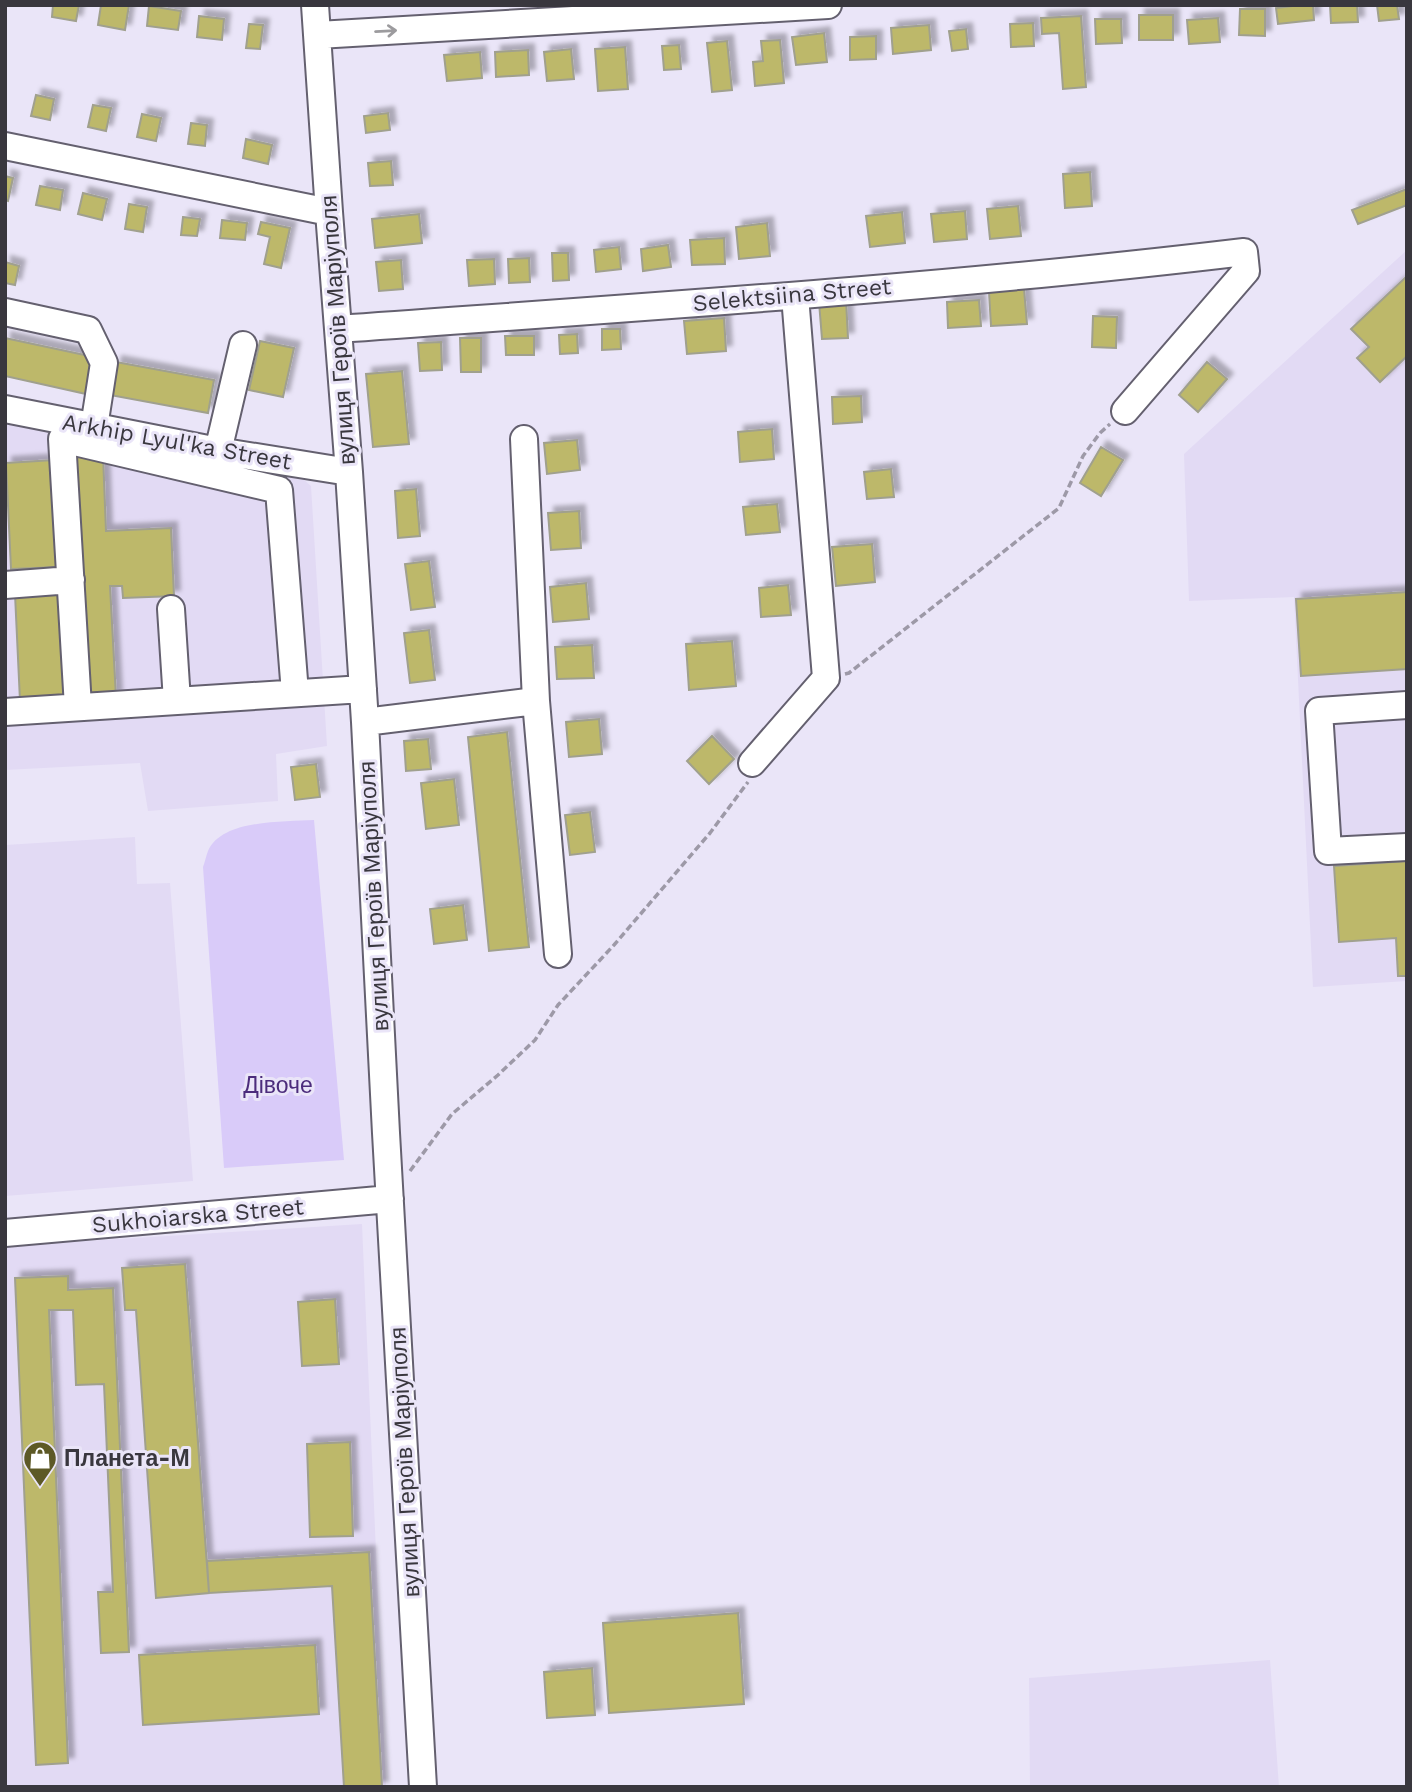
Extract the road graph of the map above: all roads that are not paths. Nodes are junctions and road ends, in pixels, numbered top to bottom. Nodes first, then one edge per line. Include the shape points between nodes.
1 (828, 5) edge
2 (311, 14) edge
3 (5, 146) edge
4 (329, 212) junction
5 (795, 296) junction
6 (5, 312) edge
7 (339, 329) junction
8 (243, 345) dead end
9 (5, 409) edge
10 (1125, 411) road end
11 (94, 427) junction
12 (524, 439) dead end
13 (218, 451) junction
14 (349, 472) junction
15 (71, 580) junction
16 (5, 585) edge
17 (170, 609) dead end
18 (363, 689) junction
19 (295, 693) junction
20 (177, 701) junction
21 (537, 701) junction
22 (1407, 705) edge
23 (78, 707) junction
24 (5, 712) edge
25 (365, 722) junction
26 (752, 763) road end
27 (1407, 847) edge
28 (558, 954) dead end
29 (390, 1199) junction
30 (5, 1233) edge
31 (424, 1787) edge

2 -> 1 street
2 - 4 street, вулиця Героїв Маріуполя
3 - 4 street
4 - 7 street, вулиця Героїв Маріуполя
5 - 7 street, Selektsiina Street
5 - 10 street, Selektsiina Street via 1244,253 1246,271
5 - 26 street via 826,678
6 - 11 street via 88,330 104,363
7 - 14 street, вулиця Героїв Маріуполя
8 - 13 street
9 - 11 street, Arkhip Lyul'ka Street
11 - 13 street, Arkhip Lyul'ka Street
12 - 21 street
13 - 14 street, Arkhip Lyul'ka Street
14 - 18 street, вулиця Героїв Маріуполя
15 - 16 street
15 - 19 street via 62,439 279,490
15 - 23 street
17 - 20 street
18 - 19 street
18 - 25 street, вулиця Героїв Маріуполя
19 - 20 street
20 - 23 street
21 - 25 street
21 - 28 street
22 - 27 street via 1320,710 1328,851
23 - 24 street
25 - 29 street, вулиця Героїв Маріуполя
29 - 30 street, Sukhoiarska Street
29 - 31 street, вулиця Героїв Маріуполя

